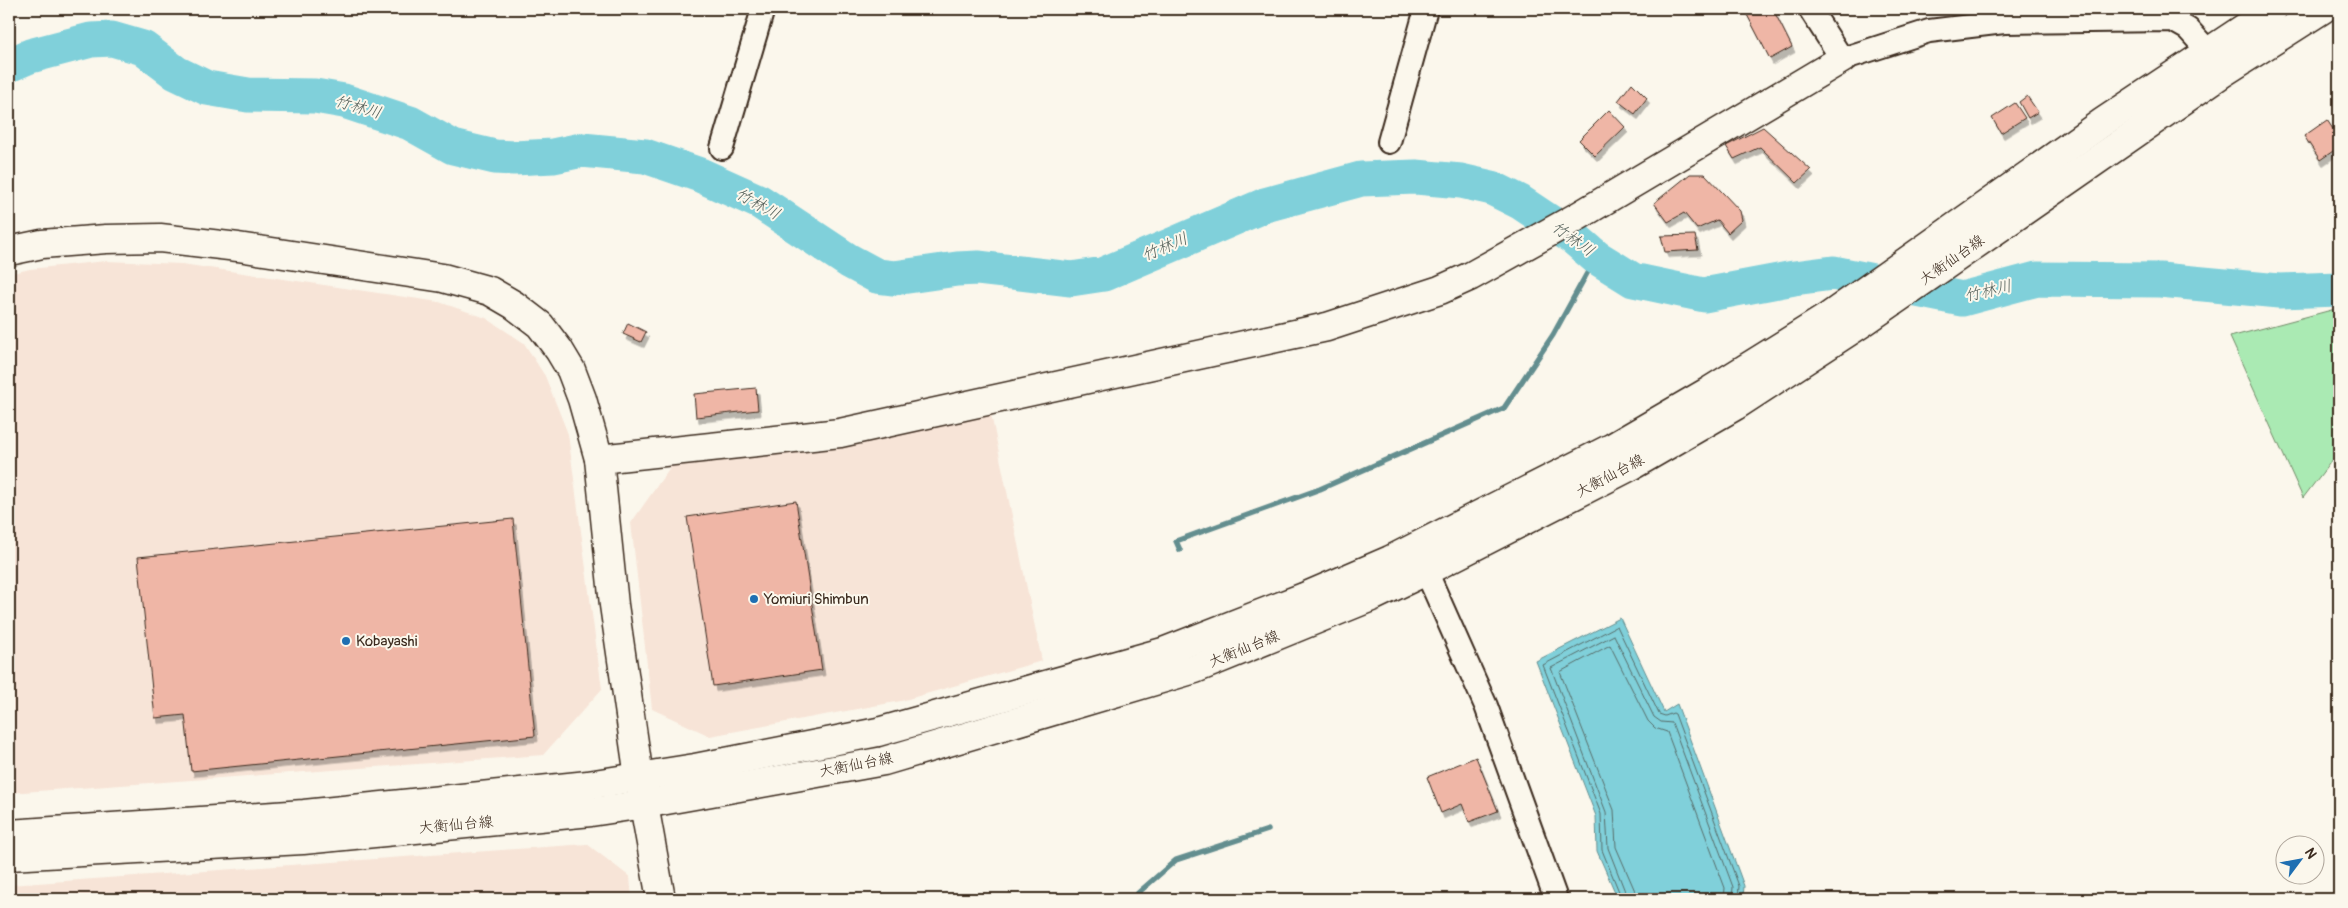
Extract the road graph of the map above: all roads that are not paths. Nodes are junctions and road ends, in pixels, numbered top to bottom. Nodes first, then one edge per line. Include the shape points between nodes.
1 (763, 9) edge
2 (1426, 9) edge
3 (1810, 9) edge
4 (2273, 9) edge
5 (2324, 9) edge
6 (2208, 51) junction
7 (1842, 59) junction
8 (1388, 142) dead end
9 (722, 148) dead end
10 (9, 251) edge
11 (599, 459) junction
12 (1426, 571) junction
13 (640, 777) junction
14 (644, 804) junction
15 (9, 834) edge
16 (9, 856) edge
17 (661, 899) edge
18 (1556, 899) edge

1 - 9 street
2 - 8 street
3 - 7 street
4 - 6 main road, 大衡仙台線
5 - 12 main road, 大衡仙台線 via 2222,74 1865,321 1735,406 1633,465
6 - 7 street via 2188,28 2172,20 2004,22 1929,31
6 - 13 main road, 大衡仙台線 via 1828,317 1711,390 1614,447 1390,560 1163,652 878,732
7 - 11 main road via 1535,242 1440,290 1327,327 840,433
10 - 11 main road via 42,244 160,238 443,278 490,292 540,325 559,350 582,399
11 - 13 main road via 614,604
12 - 14 main road, 大衡仙台線 via 1374,596 1196,669 1103,698 884,760
12 - 18 street via 1486,706
13 - 14 main road
13 - 15 main road, 大衡仙台線 via 304,814
14 - 16 main road, 大衡仙台線 via 303,840
14 - 17 main road

